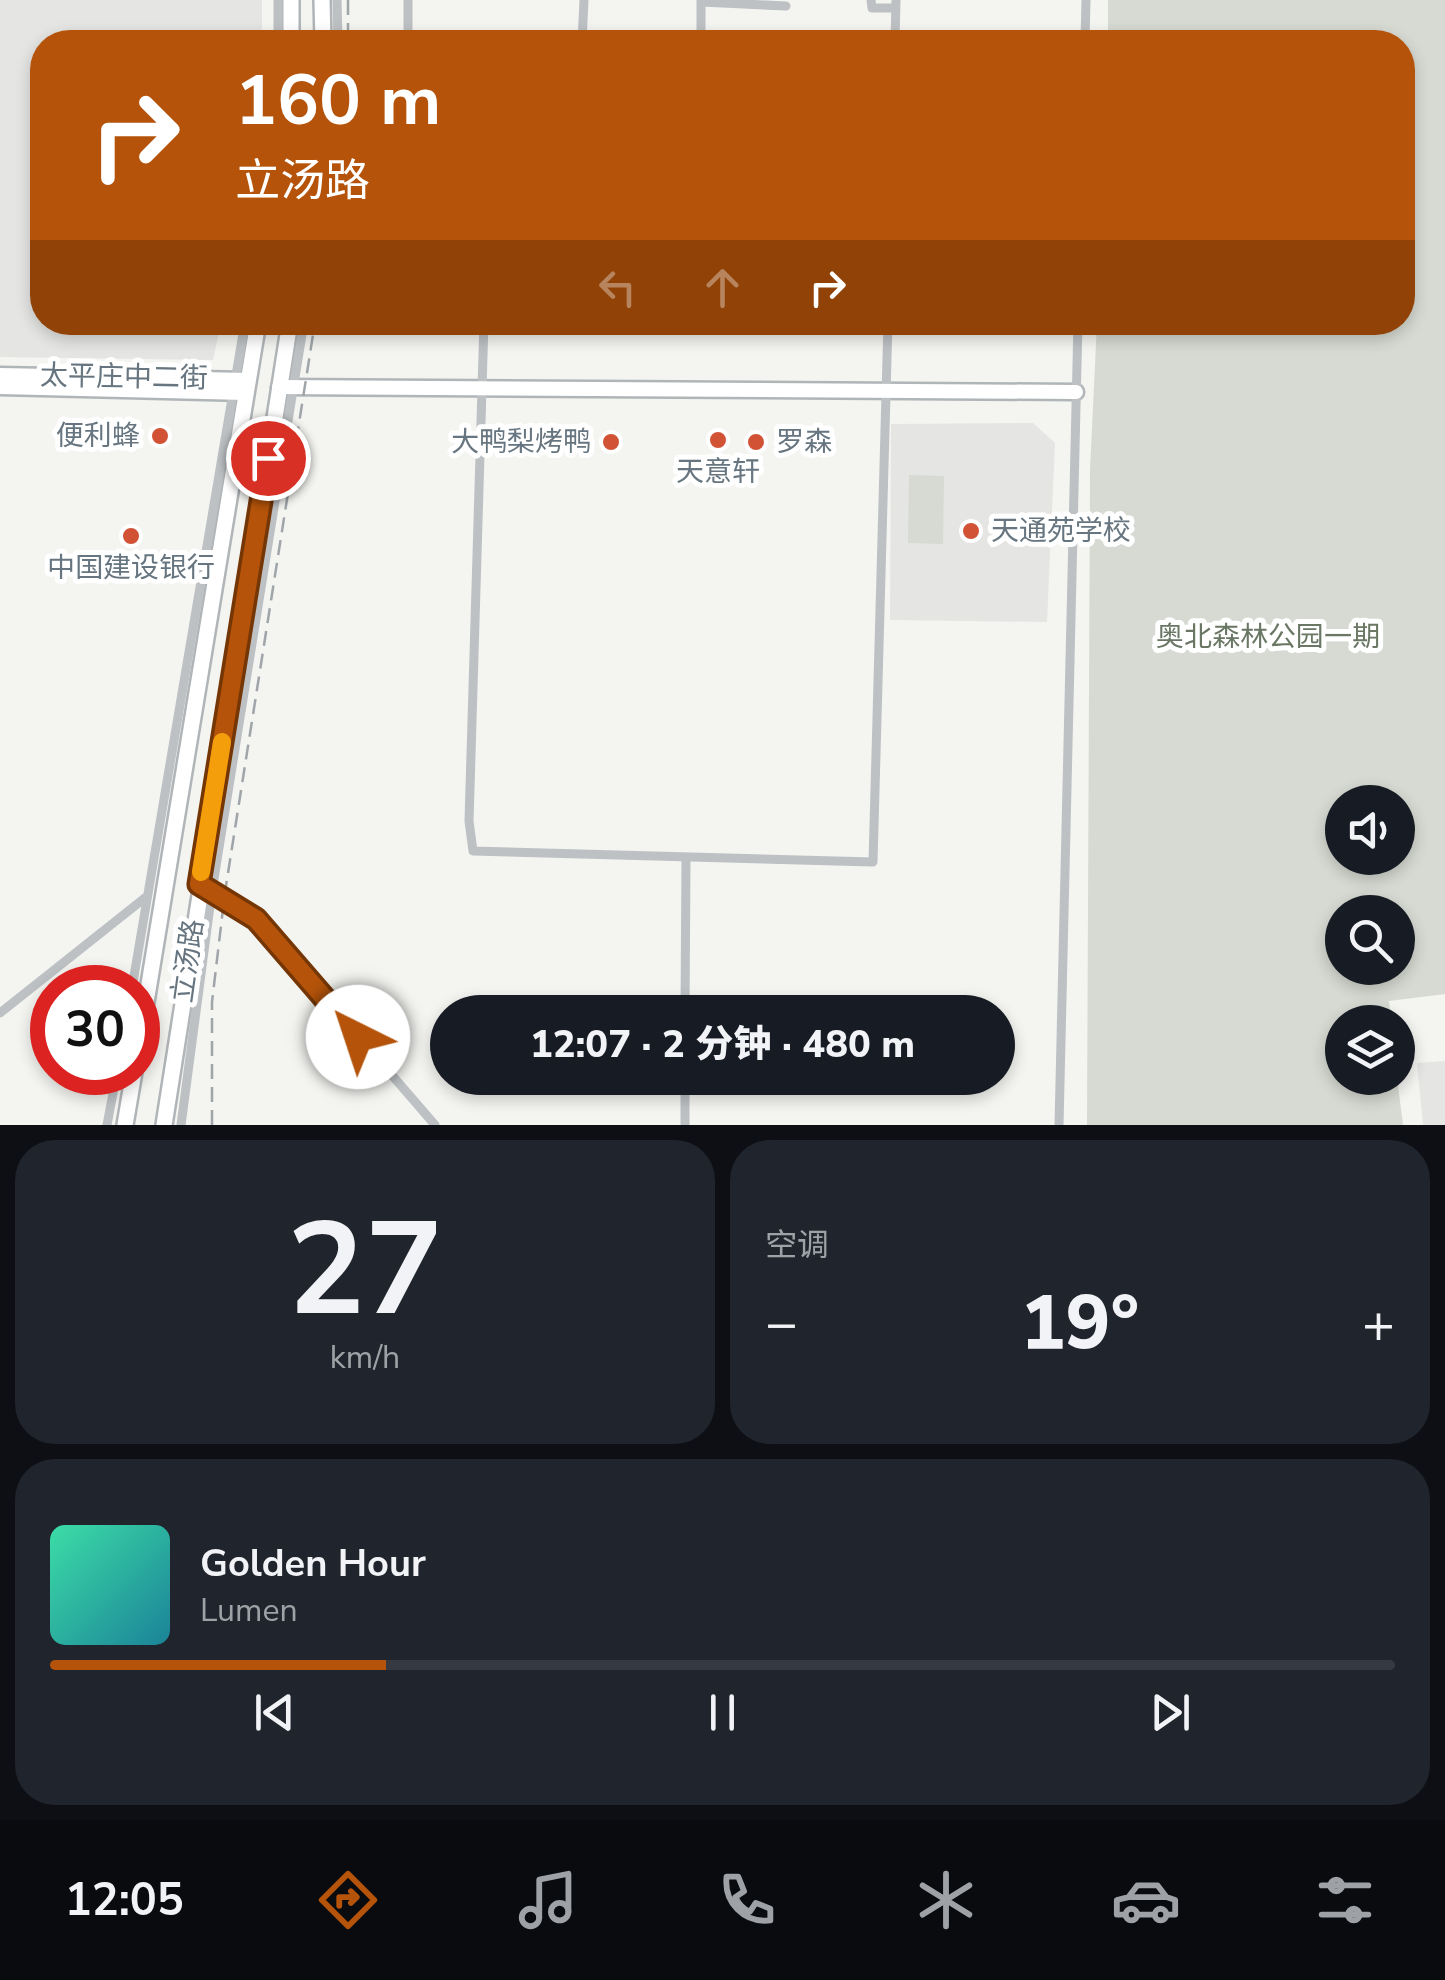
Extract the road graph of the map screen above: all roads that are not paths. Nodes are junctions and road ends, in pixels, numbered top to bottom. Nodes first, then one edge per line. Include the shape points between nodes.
1 (278, 0) edge
2 (290, 0) edge
3 (322, 0) edge
4 (337, 0) edge
5 (408, 0) edge
6 (584, 0) edge
7 (871, 0) edge
8 (1086, 0) edge
9 (701, 1) edge
10 (896, 4) edge
11 (786, 6) dead end
12 (278, 30) edge
13 (291, 30) edge
14 (323, 30) edge
15 (338, 30) edge
16 (408, 30) edge
17 (583, 30) edge
18 (701, 30) edge
19 (895, 30) edge
20 (1085, 30) edge
21 (243, 335) edge
22 (255, 335) edge
23 (289, 335) edge
24 (300, 335) edge
25 (483, 335) edge
26 (888, 335) edge
27 (1078, 335) edge
28 (0, 375) edge
29 (241, 386) junction
30 (0, 387) edge
31 (285, 388) junction
32 (480, 388) junction
33 (886, 391) junction
34 (1076, 392) junction
35 (686, 860) junction
36 (206, 887) junction
37 (146, 897) junction
38 (136, 965) edge
39 (151, 965) edge
40 (685, 995) edge
41 (0, 1013) edge
42 (112, 1095) edge
43 (130, 1095) edge
44 (685, 1095) edge
45 (107, 1125) edge
46 (125, 1125) edge
47 (164, 1125) edge
48 (181, 1125) edge
49 (435, 1125) edge
50 (684, 1125) edge
51 (1059, 1125) edge

1 - 12 street
2 - 13 main road
3 - 14 main road
4 - 15 street
5 - 16 street
6 - 17 street
7 - 10 street via 872,8
8 - 20 street
9 - 11 street
9 - 18 street
10 - 19 street
21 - 29 street, 立汤路
22 - 29 main road, 立汤路
23 - 31 main road, 立汤路
24 - 31 street, 立汤路
25 - 32 street
26 - 33 street
27 - 34 street
28 - 29 street, 太平庄中二街
29 - 30 street, 太平庄中二街
29 - 37 street, 立汤路
29 - 39 main road, 立汤路
31 - 32 street
31 - 36 main road, 立汤路
32 - 33 street
32 - 35 street via 468,821 473,851
33 - 34 street
33 - 35 street via 874,862
34 - 51 street
35 - 40 street
36 - 47 main road, 立汤路
36 - 48 street, 立汤路
36 - 49 street via 256,919
37 - 38 street, 立汤路
37 - 41 street
42 - 45 street
43 - 46 main road
44 - 50 street

